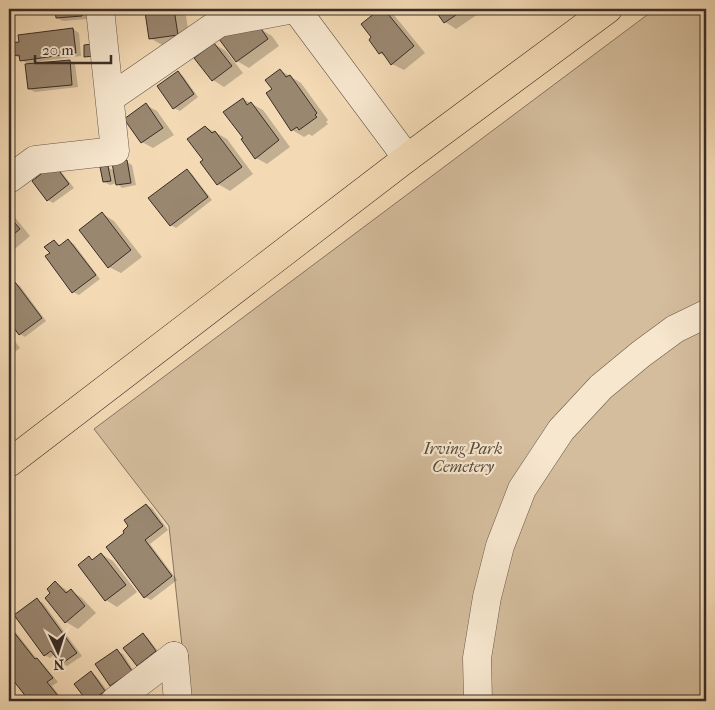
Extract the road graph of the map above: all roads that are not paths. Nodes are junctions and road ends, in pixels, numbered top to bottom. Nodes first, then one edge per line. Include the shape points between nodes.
1 (100, 9) edge
2 (295, 9) edge
3 (608, 9) edge
4 (110, 98) junction
5 (407, 158) junction
6 (9, 179) edge
7 (706, 314) edge
8 (9, 463) edge
9 (115, 701) edge
10 (178, 701) edge
11 (478, 701) edge

1 - 4 street
2 - 4 street via 219,24
2 - 5 street
3 - 5 main road
4 - 6 street via 115,151 35,160
5 - 8 main road
7 - 11 street via 675,329 601,387 561,430 522,489 500,546 486,597 477,658
9 - 10 street via 174,656

